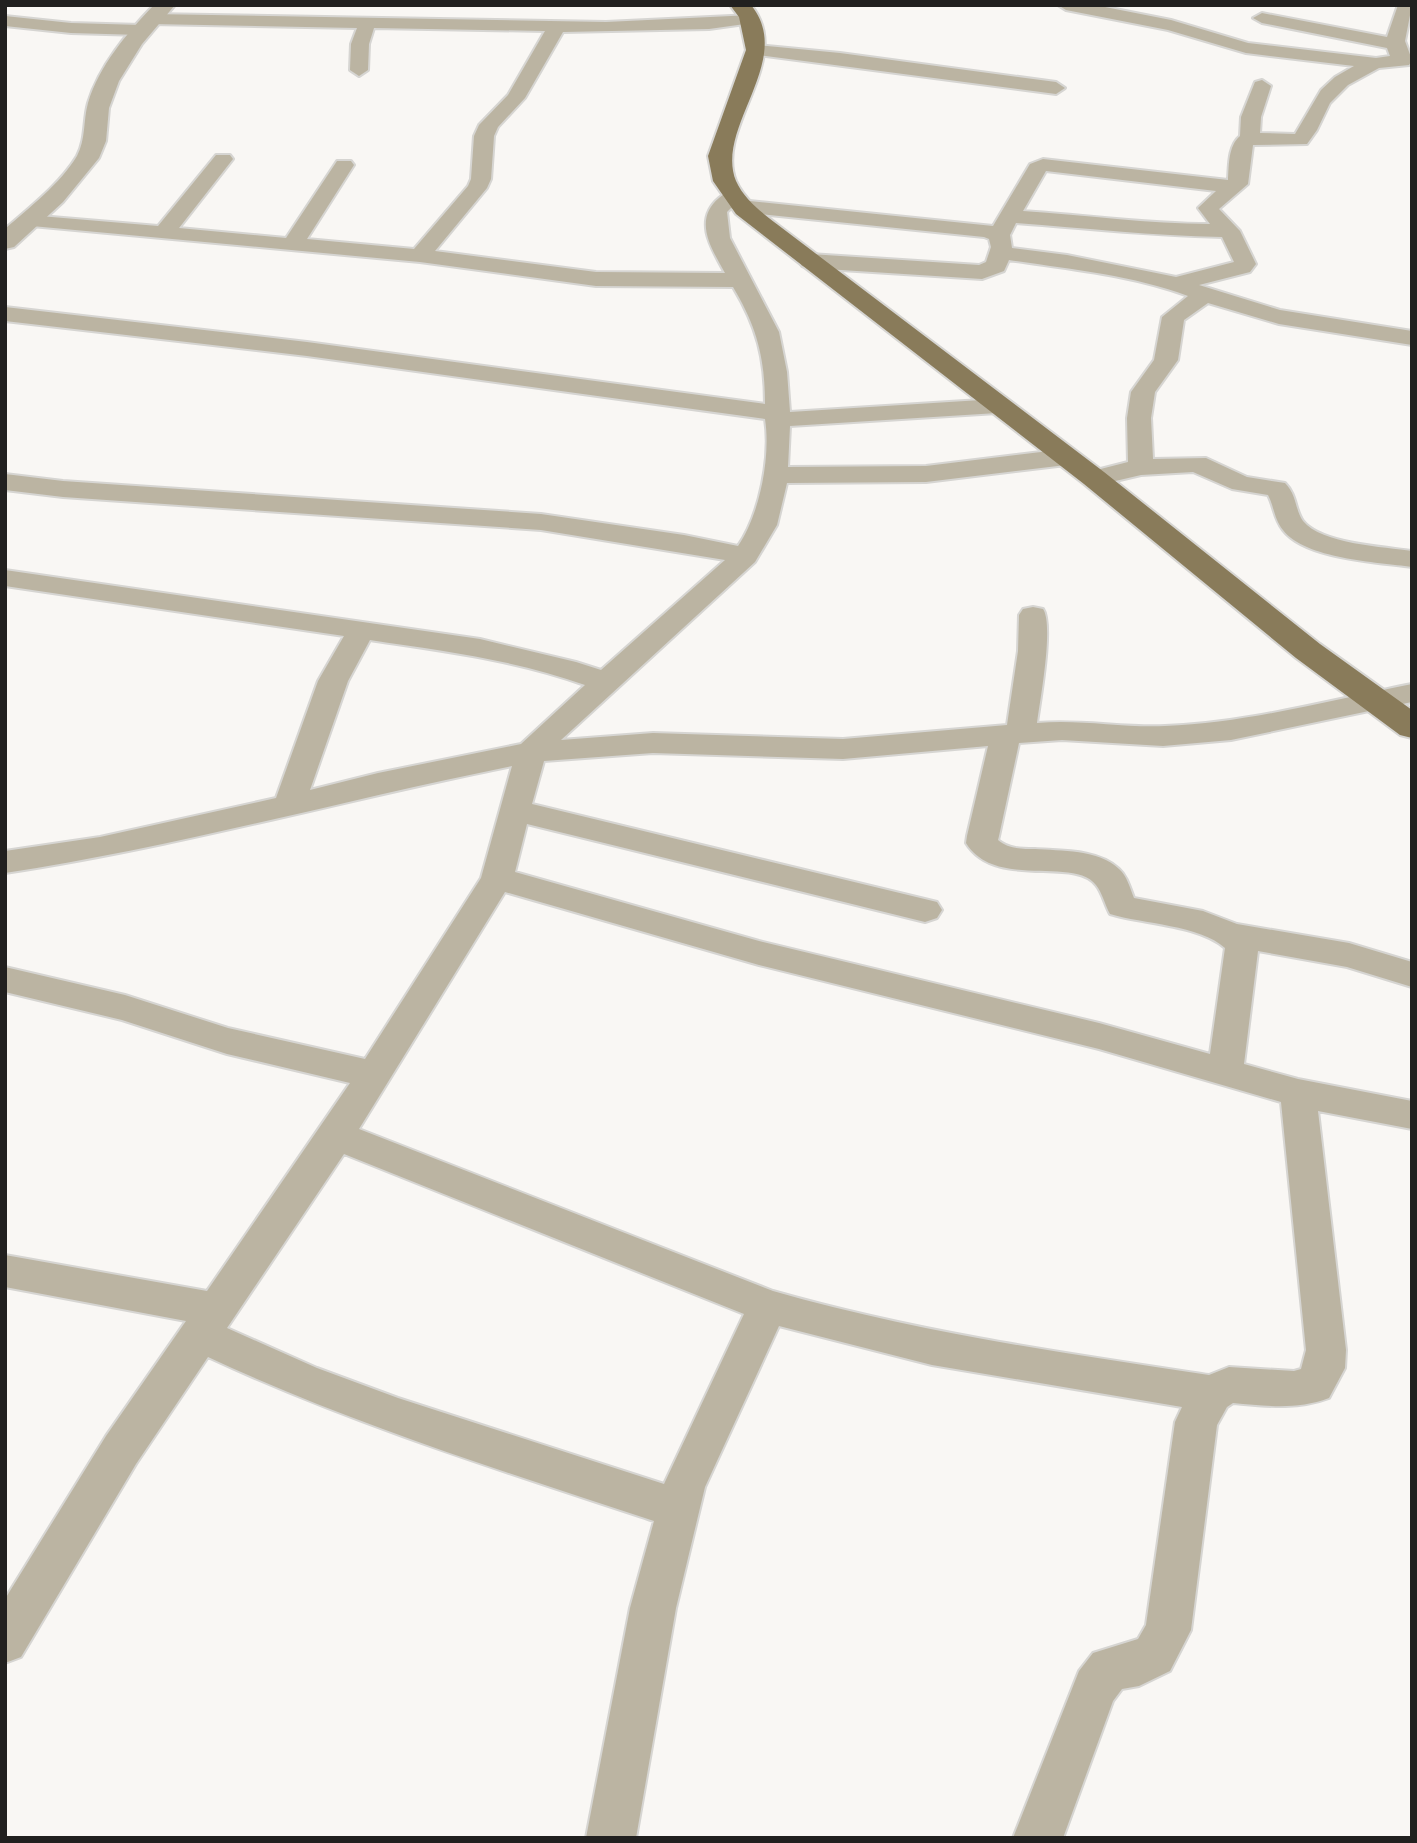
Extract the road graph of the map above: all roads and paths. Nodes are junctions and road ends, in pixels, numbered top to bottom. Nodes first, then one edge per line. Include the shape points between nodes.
1 (583, 5) edge
2 (1066, 5) edge
3 (1407, 5) edge
4 (1095, 8) edge
5 (741, 13) edge
6 (153, 18) edge
7 (1262, 18) dead end
8 (5, 21) edge
9 (367, 23) junction
10 (557, 26) junction
11 (606, 27) junction
12 (756, 50) junction
13 (1403, 57) edge
14 (1376, 63) junction
15 (359, 70) dead end
16 (1262, 86) dead end
17 (1056, 88) dead end
18 (1250, 139) junction
19 (223, 159) dead end
20 (344, 165) dead end
21 (1232, 187) junction
22 (736, 202) junction
23 (28, 221) junction
24 (1229, 231) junction
25 (165, 232) junction
26 (1003, 235) junction
27 (5, 242) edge
28 (293, 244) junction
29 (420, 256) junction
30 (810, 261) junction
31 (740, 281) junction
32 (1176, 284) junction
33 (1206, 294) junction
34 (5, 314) edge
35 (1412, 338) edge
36 (997, 406) junction
37 (776, 417) junction
38 (1066, 457) junction
39 (1141, 467) junction
40 (774, 475) junction
41 (1094, 478) junction
42 (5, 482) edge
43 (746, 556) junction
44 (1412, 559) edge
45 (5, 578) edge
46 (1033, 615) dead end
47 (362, 630) junction
48 (605, 682) junction
49 (1412, 693) edge
50 (1377, 701) junction
51 (1412, 727) edge
52 (1014, 733) junction
53 (531, 752) junction
54 (289, 805) junction
55 (516, 811) junction
56 (5, 862) edge
57 (498, 878) junction
58 (925, 910) dead end
59 (1234, 935) junction
60 (1412, 975) edge
61 (5, 979) edge
62 (1225, 1073) junction
63 (373, 1075) junction
64 (1298, 1093) junction
65 (1412, 1115) edge
66 (336, 1135) junction
67 (5, 1271) edge
68 (768, 1306) junction
69 (208, 1322) junction
70 (1212, 1394) junction
71 (679, 1509) junction
72 (5, 1641) edge
73 (611, 1838) edge
74 (1038, 1838) edge

1 - 11 street
2 - 4 street
3 - 13 street
4 - 14 street via 1246,48
5 - 11 street via 709,24
5 - 12 main road
6 - 8 street via 71,28
6 - 9 street
6 - 23 street via 104,90 86,159
7 - 13 street
9 - 10 street
9 - 15 street
10 - 11 street
10 - 29 street via 516,98 489,125 477,188
12 - 17 street
12 - 22 main road via 720,156 720,170
13 - 14 street
14 - 18 street via 1331,88 1300,140
16 - 18 street via 1251,117
18 - 21 street via 1241,149 1240,180
19 - 25 street
20 - 28 street
21 - 24 street via 1208,208
21 - 26 street via 1044,165 1037,168
22 - 26 street
22 - 30 main road
22 - 31 street via 718,210 716,229
23 - 25 street
23 - 27 street
24 - 26 street via 1157,230 1109,223
24 - 32 street via 1244,258 1242,267
25 - 28 street
26 - 30 street via 996,266 982,272
26 - 32 street via 1067,262
28 - 29 street
29 - 31 street via 596,279
30 - 36 main road
31 - 37 street via 768,330
32 - 33 street
33 - 35 street via 1279,317
33 - 39 street via 1173,317 1166,360 1143,392
34 - 37 street via 234,340
36 - 37 street
36 - 38 main road
37 - 40 street
38 - 40 street via 926,474
38 - 41 main road
39 - 41 street
39 - 44 street via 1206,466 1241,484 1276,488 1290,522 1307,536
40 - 43 street via 768,515
41 - 50 main road
42 - 43 street via 541,522
43 - 48 street
45 - 47 street
46 - 52 street via 1032,651
47 - 48 street via 521,656
47 - 54 street via 333,681
48 - 53 street
49 - 50 street
50 - 51 main road
50 - 52 street via 1201,733
52 - 53 street via 843,749 653,743
52 - 59 street via 983,836 986,849 1004,856 1091,867 1107,876 1122,906
53 - 54 street
53 - 55 street
54 - 56 street via 100,848
55 - 57 street
55 - 58 street
57 - 62 street via 760,953 1099,1036
57 - 63 street
59 - 60 street via 1349,955
59 - 62 street via 1242,945 1242,962
61 - 63 street via 125,1008 261,1050
62 - 64 street
63 - 66 street
64 - 65 street
64 - 70 street via 1326,1350 1324,1368 1314,1385 1294,1389 1230,1385
66 - 68 street
66 - 69 street
67 - 69 street
68 - 70 street via 880,1338
68 - 71 street via 684,1487
69 - 71 street via 302,1381 398,1418
69 - 72 street via 121,1450
70 - 74 street via 1196,1422 1168,1630 1154,1656 1109,1670 1094,1687
71 - 73 street via 653,1608

